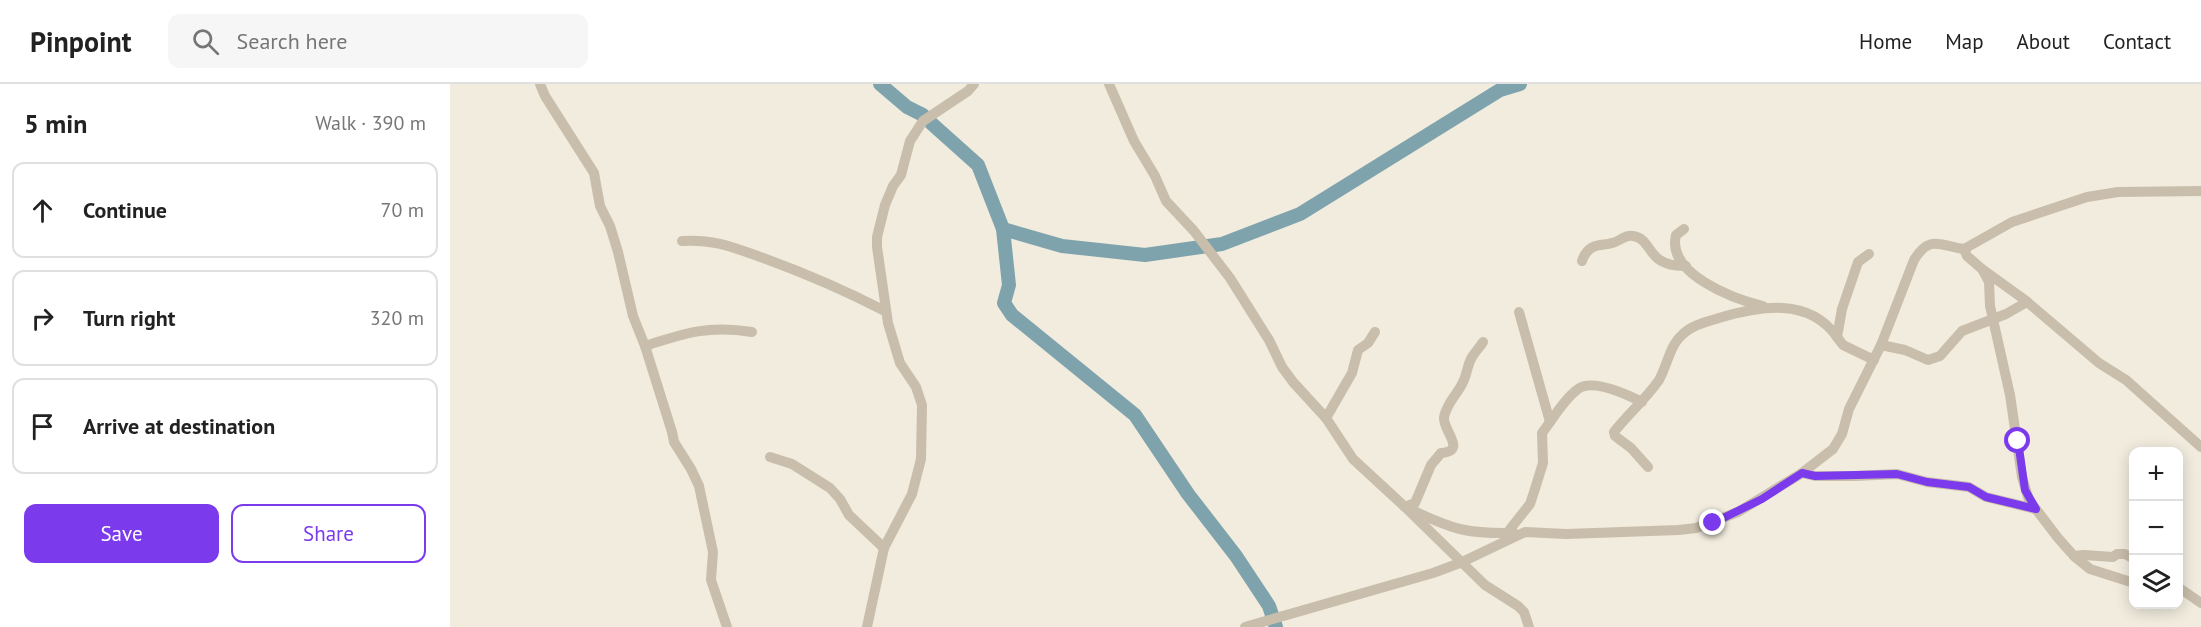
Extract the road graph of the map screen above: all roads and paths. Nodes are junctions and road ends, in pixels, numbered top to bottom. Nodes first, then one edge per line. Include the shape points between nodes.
1 (540, 84) edge
2 (974, 84) edge
3 (1109, 84) edge
4 (2201, 191) edge
5 (1684, 229) dead end
6 (682, 241) dead end
7 (1964, 249) junction
8 (1869, 254) dead end
9 (1582, 261) dead end
10 (1686, 266) junction
11 (1982, 269) junction
12 (2027, 302) junction
13 (1769, 307) junction
14 (885, 311) junction
15 (1519, 312) dead end
16 (1993, 320) junction
17 (752, 332) dead end
18 (1375, 332) dead end
19 (1837, 337) junction
20 (1483, 342) dead end
21 (1881, 345) junction
22 (645, 346) junction
23 (1874, 360) junction
24 (1642, 402) junction
25 (1326, 418) junction
26 (1550, 422) junction
27 (2201, 447) edge
28 (770, 457) dead end
29 (1648, 467) dead end
30 (1802, 473) junction
31 (1405, 507) junction
32 (2036, 509) junction
33 (1526, 532) junction
34 (1507, 533) junction
35 (884, 548) junction
36 (2074, 556) junction
37 (2129, 556) edge
38 (1460, 563) junction
39 (2129, 582) edge
40 (2183, 590) edge
41 (2201, 603) edge
42 (727, 627) edge
43 (867, 627) edge
44 (1245, 627) edge
45 (1529, 627) edge

1 - 22 street via 594,173 600,206 610,226 633,316
2 - 14 street via 923,122 910,141 877,237
3 - 25 street via 1166,201 1230,278 1282,367
4 - 7 street via 2094,195 2012,222
5 - 10 street via 1673,244
6 - 14 street via 728,244 837,287
7 - 11 street
7 - 21 street via 1931,243 1920,250
8 - 19 street via 1858,262
9 - 10 street via 1593,246 1634,236 1660,262 1670,267
10 - 13 street via 1727,296
11 - 12 street
11 - 16 street via 1989,282
12 - 16 street
12 - 27 street via 2099,363 2126,380
13 - 19 street via 1804,311 1831,327
13 - 24 street via 1697,325 1681,335 1658,381
14 - 35 street via 900,363 921,397 922,442 912,494
15 - 26 street
16 - 21 street via 1962,331 1940,356 1928,360
16 - 32 street via 2025,490
17 - 22 street via 704,330
18 - 25 street via 1358,350 1352,373
19 - 23 street via 1844,345
20 - 31 street via 1444,417 1444,425 1453,439 1452,449 1441,453 1431,465 1415,503
21 - 23 street
22 - 42 street via 674,442 699,486 713,552 711,580
23 - 30 street via 1837,443
24 - 26 street via 1605,387 1580,387
24 - 29 street via 1614,432
25 - 31 street via 1353,459
26 - 34 street via 1542,433 1543,463 1530,504
28 - 35 street via 792,464 830,488 849,515
30 - 32 street via 1897,474 1969,487 1986,497
30 - 33 street via 1738,512 1696,528 1590,534
31 - 34 street via 1462,531
31 - 38 street
32 - 36 street
33 - 34 street
33 - 38 street
35 - 43 street
36 - 37 street
36 - 39 street via 2090,569
38 - 44 street
38 - 45 street via 1518,606
40 - 41 street

